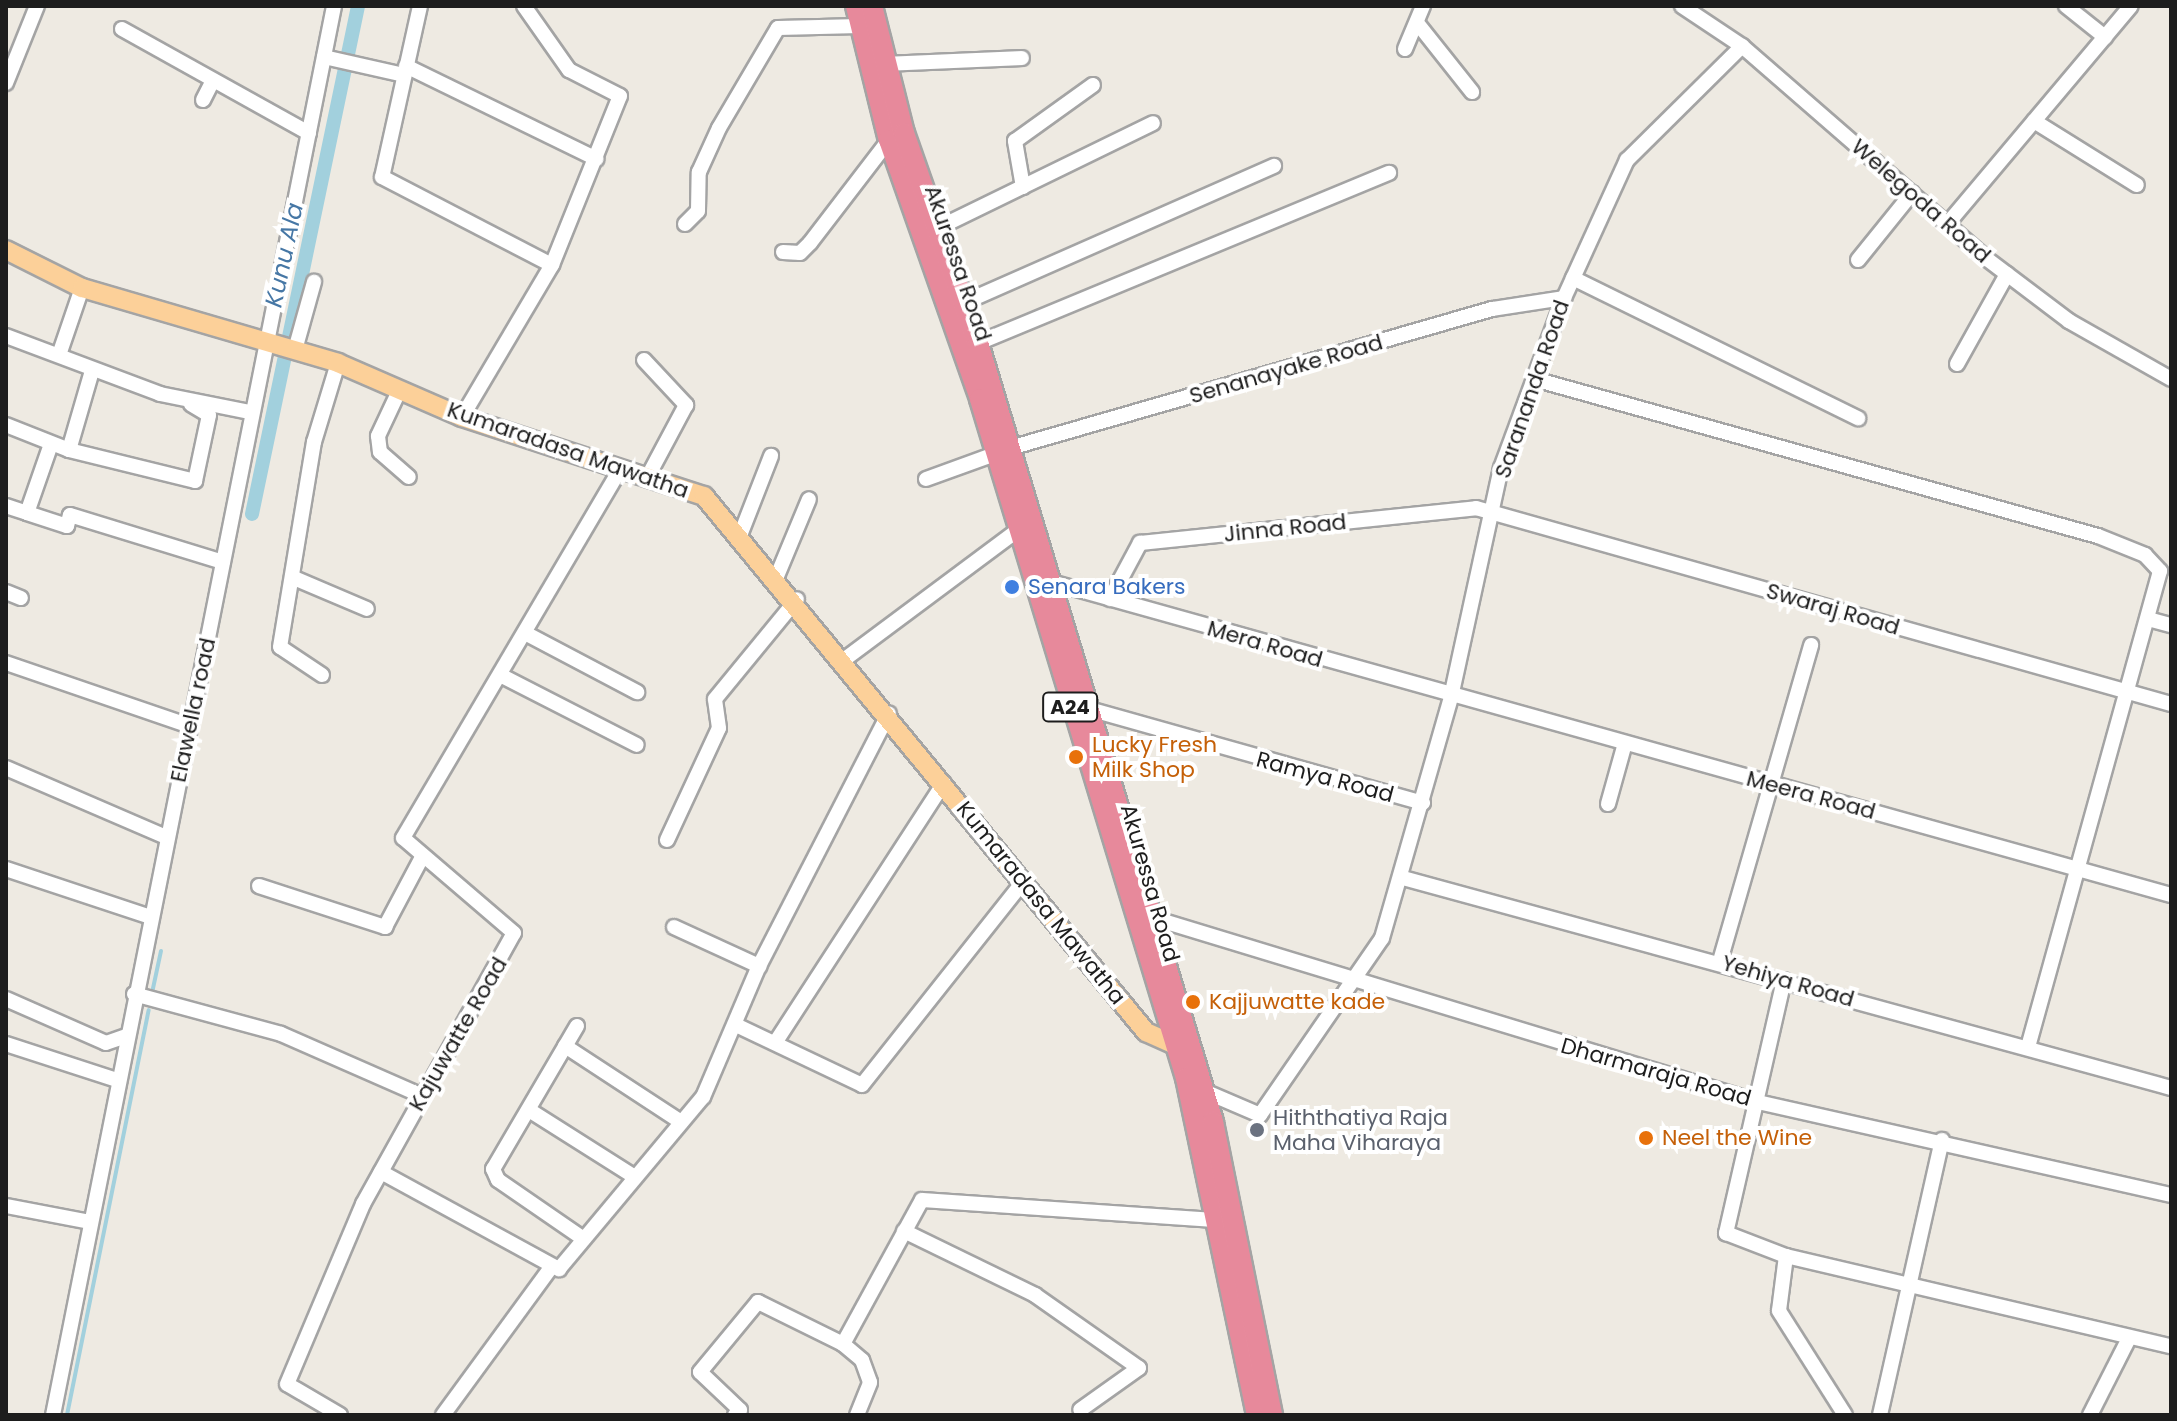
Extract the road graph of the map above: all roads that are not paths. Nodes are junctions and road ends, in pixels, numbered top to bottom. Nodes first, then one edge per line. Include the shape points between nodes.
1 (37, 6) edge
2 (334, 6) edge
3 (420, 6) edge
4 (524, 6) edge
5 (872, 6) edge
6 (1423, 6) edge
7 (1682, 6) edge
8 (2066, 6) edge
9 (2131, 6) edge
10 (858, 16) edge
11 (1418, 24) junction
12 (122, 29) dead end
13 (2105, 37) junction
14 (1742, 46) junction
15 (1405, 49) dead end
16 (324, 57) junction
17 (1022, 58) dead end
18 (885, 64) junction
19 (405, 71) junction
20 (213, 80) junction
21 (6, 83) edge
22 (1093, 85) dead end
23 (1472, 92) dead end
24 (203, 100) dead end
25 (2034, 121) junction
26 (1153, 123) dead end
27 (309, 133) junction
28 (889, 140) junction
29 (597, 159) junction
30 (1274, 166) dead end
31 (1389, 173) dead end
32 (2137, 185) dead end
33 (1023, 187) junction
34 (1912, 193) junction
35 (1949, 222) junction
36 (685, 224) dead end
37 (938, 228) junction
38 (6, 250) edge
39 (783, 252) dead end
40 (1858, 260) dead end
41 (552, 265) junction
42 (2007, 274) junction
43 (1573, 278) junction
44 (946, 279) junction
45 (314, 282) dead end
46 (82, 288) junction
47 (1564, 298) junction
48 (963, 303) junction
49 (6, 336) edge
50 (263, 341) junction
51 (978, 343) junction
52 (295, 350) junction
53 (59, 355) junction
54 (644, 360) dead end
55 (338, 363) junction
56 (1957, 364) dead end
57 (92, 371) junction
58 (1534, 379) junction
59 (2171, 379) edge
60 (400, 389) junction
61 (191, 400) junction
62 (250, 412) junction
63 (462, 417) junction
64 (1858, 418) dead end
65 (6, 425) edge
66 (50, 447) junction
67 (69, 450) junction
68 (1002, 451) junction
69 (771, 456) dead end
70 (620, 469) junction
71 (409, 477) dead end
72 (647, 478) junction
73 (926, 479) dead end
74 (809, 499) dead end
75 (6, 506) edge
76 (27, 513) junction
77 (1495, 513) junction
78 (1017, 531) junction
79 (741, 533) junction
80 (223, 562) junction
81 (777, 576) junction
82 (294, 578) junction
83 (1043, 591) junction
84 (6, 592) edge
85 (21, 598) dead end
86 (797, 599) junction
87 (1110, 599) junction
88 (367, 609) dead end
89 (2148, 619) junction
90 (2171, 625) edge
91 (525, 633) junction
92 (1811, 645) dead end
93 (845, 659) junction
94 (6, 663) edge
95 (322, 675) dead end
96 (504, 677) junction
97 (637, 692) dead end
98 (2126, 692) junction
99 (1451, 697) junction
100 (2171, 704) edge
101 (1089, 709) junction
102 (889, 713) junction
103 (190, 726) junction
104 (1625, 743) junction
105 (637, 745) dead end
106 (6, 768) edge
107 (944, 783) junction
108 (1769, 784) junction
109 (1423, 803) junction
110 (1608, 804) dead end
111 (166, 837) junction
112 (667, 840) dead end
113 (421, 859) junction
114 (2074, 866) junction
115 (6, 869) edge
116 (1403, 878) junction
117 (1022, 883) junction
118 (259, 886) dead end
119 (2171, 895) edge
120 (150, 917) junction
121 (1150, 917) junction
122 (674, 927) dead end
123 (1720, 961) junction
124 (759, 966) junction
125 (1784, 980) junction
126 (1356, 984) junction
127 (134, 994) junction
128 (6, 999) edge
129 (577, 1026) dead end
130 (738, 1026) junction
131 (126, 1036) junction
132 (1181, 1041) junction
133 (775, 1043) junction
134 (6, 1044) edge
135 (565, 1046) junction
136 (2028, 1047) junction
137 (117, 1080) junction
138 (2171, 1088) edge
139 (1204, 1091) junction
140 (422, 1096) junction
141 (1758, 1102) junction
142 (529, 1110) junction
143 (681, 1122) junction
144 (1942, 1140) junction
145 (381, 1172) junction
146 (635, 1177) junction
147 (2171, 1195) edge
148 (6, 1206) edge
149 (1218, 1220) junction
150 (90, 1222) junction
151 (904, 1231) junction
152 (584, 1239) junction
153 (1786, 1256) junction
154 (549, 1270) junction
155 (1907, 1284) junction
156 (1245, 1327) junction
157 (2129, 1338) junction
158 (843, 1344) junction
159 (2171, 1346) edge
160 (1080, 1410) dead end
161 (53, 1415) edge
162 (340, 1415) edge
163 (443, 1415) edge
164 (735, 1415) edge
165 (857, 1415) edge
166 (1257, 1415) edge
167 (1272, 1415) edge
168 (1845, 1415) edge
169 (1880, 1415) edge
170 (2090, 1415) edge

1 - 21 street
2 - 16 street, Elawella road
3 - 19 street
4 - 29 street via 569,70 620,96
5 - 18 highway, Akuressa Road / A24
6 - 11 street
7 - 14 street, Welegoda Road
8 - 13 street
9 - 13 street
10 - 28 highway, Akuressa Road / A24
10 - 36 street via 778,28 719,128 699,172 698,211
11 - 15 street
11 - 23 street
12 - 20 street
13 - 25 street
14 - 34 street, Welegoda Road
14 - 43 street, Sarananda Road via 1627,160
16 - 19 street
16 - 27 street, Elawella road
17 - 18 street
18 - 37 highway, Akuressa Road / A24
19 - 29 street
19 - 41 street via 382,177
20 - 24 street
20 - 27 street
22 - 33 street via 1015,141
25 - 32 street
25 - 35 street
26 - 33 street
27 - 50 street, Elawella road
28 - 39 street via 810,243 800,253
28 - 44 highway, Akuressa Road / A24
29 - 41 street
30 - 48 street
31 - 51 street
33 - 37 street
34 - 35 street, Welegoda Road
34 - 40 street
35 - 42 street, Welegoda Road
37 - 44 highway, Akuressa Road / A24
38 - 46 main road, Kumaradasa Mawatha
41 - 63 street
42 - 56 street
42 - 59 street, Welegoda Road via 2069,321
43 - 47 street, Sarananda Road
43 - 64 street
44 - 48 highway, Akuressa Road / A24
44 - 68 highway, Akuressa Road / A24
45 - 52 street
46 - 50 main road, Kumaradasa Mawatha
46 - 53 street
47 - 58 street, Sarananda Road
47 - 68 street, Senanayake Road via 1492,309
48 - 51 highway, Akuressa Road / A24
49 - 53 street
50 - 52 main road, Kumaradasa Mawatha
50 - 62 street, Elawella road
51 - 68 highway, Akuressa Road / A24
52 - 55 main road, Kumaradasa Mawatha
53 - 57 street
54 - 72 street via 686,405
55 - 60 main road, Kumaradasa Mawatha
55 - 82 street via 314,442
57 - 61 street
57 - 67 street
58 - 77 street, Sarananda Road via 1501,468
58 - 89 street via 2098,536 2145,555 2160,571
60 - 63 main road, Kumaradasa Mawatha
60 - 71 street via 378,436 380,452
61 - 62 street
61 - 67 street via 209,415 195,481
62 - 80 street, Elawella road
63 - 70 main road, Kumaradasa Mawatha
65 - 66 street
66 - 67 street
66 - 76 street
68 - 73 street, Senanayake Road
68 - 78 highway, Akuressa Road / A24
68 - 83 highway, Akuressa Road / A24
69 - 79 street
70 - 72 main road, Kumaradasa Mawatha
70 - 91 street, Kajuwatte Road
72 - 79 main road, Kumaradasa Mawatha via 704,496
74 - 81 street
75 - 76 street
76 - 80 street via 67,526 70,515
77 - 87 street, Jinna Road via 1476,508 1140,543
77 - 98 street, Swaraj Road
77 - 99 street, Sarananda Road
78 - 83 highway, Akuressa Road / A24
78 - 93 street
79 - 81 main road, Kumaradasa Mawatha
80 - 103 street, Elawella road
81 - 86 main road, Kumaradasa Mawatha
82 - 88 street
82 - 95 street via 280,647
83 - 87 street, Mera Road via 1079,590
83 - 101 highway, Akuressa Road / A24
83 - 132 highway, Akuressa Road / A24
84 - 85 street
86 - 93 main road, Kumaradasa Mawatha
86 - 112 street via 715,699 719,728
87 - 99 street, Mera Road
89 - 90 street
89 - 98 street
91 - 96 street, Kajuwatte Road
91 - 97 street
92 - 108 street
93 - 102 main road, Kumaradasa Mawatha
94 - 103 street
96 - 105 street
96 - 113 street, Kajuwatte Road via 410,818 403,838
98 - 100 street, Swaraj Road
98 - 114 street
99 - 104 street, Meera Road
99 - 109 street, Sarananda Road
101 - 109 street, Ramya Road
101 - 121 highway, Akuressa Road / A24
102 - 107 main road, Kumaradasa Mawatha
102 - 124 street
103 - 111 street, Elawella road
104 - 108 street, Meera Road
104 - 110 street
106 - 111 street
107 - 117 main road, Kumaradasa Mawatha
107 - 133 street
108 - 114 street, Meera Road
108 - 123 street
109 - 116 street, Sarananda Road
111 - 120 street, Elawella road
113 - 118 street via 385,927
113 - 140 street, Kajuwatte Road via 514,933
114 - 119 street, Meera Road
114 - 136 street
115 - 120 street
116 - 123 street, Yehiya Road
116 - 126 street, Sarananda Road
117 - 132 main road, Kumaradasa Mawatha via 1146,1032
117 - 133 street via 862,1085
120 - 127 street, Elawella road
121 - 126 street, Dharmaraja Road
121 - 132 highway, Akuressa Road / A24
122 - 124 street
123 - 125 street, Yehiya Road
124 - 130 street
125 - 136 street, Yehiya Road
125 - 141 street
126 - 139 street, Sarananda Road via 1260,1115
126 - 141 street, Dharmaraja Road
127 - 131 street, Elawella road
127 - 140 street via 281,1034
128 - 131 street via 106,1043
129 - 135 street
130 - 133 street
130 - 143 street via 703,1097
131 - 137 street, Elawella road
132 - 139 highway, Akuressa Road / A24
132 - 149 highway, Akuressa Road / A24
134 - 137 street
135 - 142 street
135 - 143 street
136 - 138 street, Yehiya Road
137 - 150 street, Elawella road
139 - 156 highway, Akuressa Road / A24
140 - 145 street, Kajuwatte Road
141 - 144 street, Dharmaraja Road
141 - 153 street via 1726,1233
142 - 146 street
142 - 152 street via 493,1169 498,1180
143 - 146 street
144 - 147 street, Dharmaraja Road
144 - 155 street
145 - 154 street via 452,1206
145 - 162 street, Kajuwatte Road via 287,1384
146 - 152 street
148 - 150 street
149 - 151 street via 922,1200
149 - 156 highway, Akuressa Road / A24
150 - 161 street, Elawella road
151 - 158 street
151 - 160 street via 1035,1295 1139,1368
152 - 154 street via 559,1269
153 - 155 street
153 - 168 street via 1779,1311
154 - 163 street
155 - 157 street
155 - 169 street
156 - 166 highway, Akuressa Road / A24
156 - 167 highway, Akuressa Road / A24
157 - 159 street
157 - 170 street
158 - 164 street via 758,1302 700,1372 740,1410
158 - 165 street via 862,1360 870,1382

